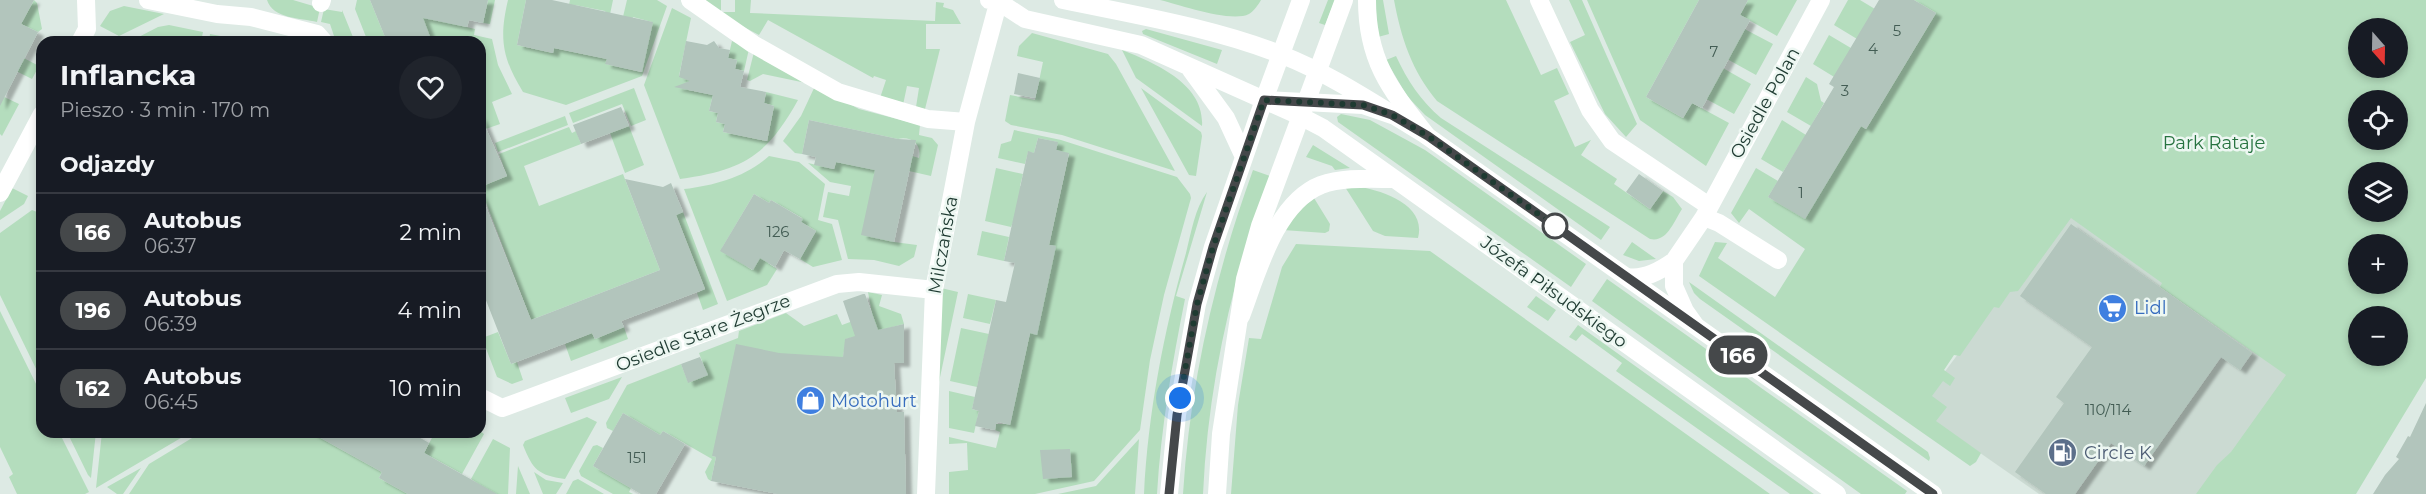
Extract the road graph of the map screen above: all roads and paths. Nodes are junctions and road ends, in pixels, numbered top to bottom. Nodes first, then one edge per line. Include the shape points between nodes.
1 (86, 0) edge
2 (147, 0) edge
3 (690, 0) edge
4 (1063, 0) edge
5 (1300, 0) edge
6 (1344, 0) edge
7 (1367, 0) edge
8 (1539, 0) edge
9 (1821, 0) edge
10 (998, 1) edge
11 (252, 8) edge
12 (84, 36) edge
13 (319, 36) edge
14 (1281, 54) junction
15 (1188, 66) junction
16 (1316, 70) junction
17 (1264, 100) junction
18 (1303, 108) junction
19 (1392, 115) junction
20 (966, 122) junction
21 (36, 125) edge
22 (1428, 136) junction
23 (1244, 157) junction
24 (1394, 179) junction
25 (0, 193) edge
26 (1706, 212) junction
27 (1778, 260) dead end
28 (1674, 261) junction
29 (1627, 277) junction
30 (934, 290) junction
31 (1241, 316) junction
32 (1696, 326) junction
33 (486, 400) edge
34 (926, 494) edge
35 (1169, 494) edge
36 (1216, 494) edge
37 (1837, 494) edge
38 (1933, 494) edge

1 - 12 street via 87,30
2 - 11 street via 217,14
3 - 20 street via 753,44 838,92 928,119
4 - 14 street, Józefa Piłsudskiego via 1146,17
5 - 14 street
6 - 16 street
7 - 22 street via 1368,32 1380,69
8 - 26 street via 1590,110 1612,141
9 - 26 street, Osiedle Polan
10 - 15 street, Józefa Piłsudskiego via 1025,19 1141,45
10 - 20 street, Milczańska
11 - 13 street
14 - 16 street, Józefa Piłsudskiego
14 - 17 street
15 - 17 street, Józefa Piłsudskiego
15 - 23 street, Józefa Piłsudskiego via 1226,118
16 - 18 street
16 - 19 street, Józefa Piłsudskiego
17 - 18 street, Józefa Piłsudskiego
17 - 23 street
18 - 19 street, Józefa Piłsudskiego via 1363,105
18 - 24 street, Józefa Piłsudskiego via 1323,128
18 - 31 street via 1260,226 1245,279
19 - 22 street, Józefa Piłsudskiego
20 - 30 street, Milczańska
21 - 25 street
22 - 29 street, Józefa Piłsudskiego
23 - 35 street via 1197,304 1177,415
24 - 31 street via 1321,185 1301,197 1282,219 1270,242
24 - 37 street, Józefa Piłsudskiego
26 - 27 street
26 - 28 street, Osiedle Polan
28 - 29 street, Osiedle Polan via 1652,274
28 - 32 street via 1674,286
29 - 32 street, Józefa Piłsudskiego
30 - 33 street, Osiedle Stare Żegrze via 859,282 837,284 502,408
30 - 34 street, Milczańska
31 - 36 street via 1225,405
32 - 38 street, Józefa Piłsudskiego

